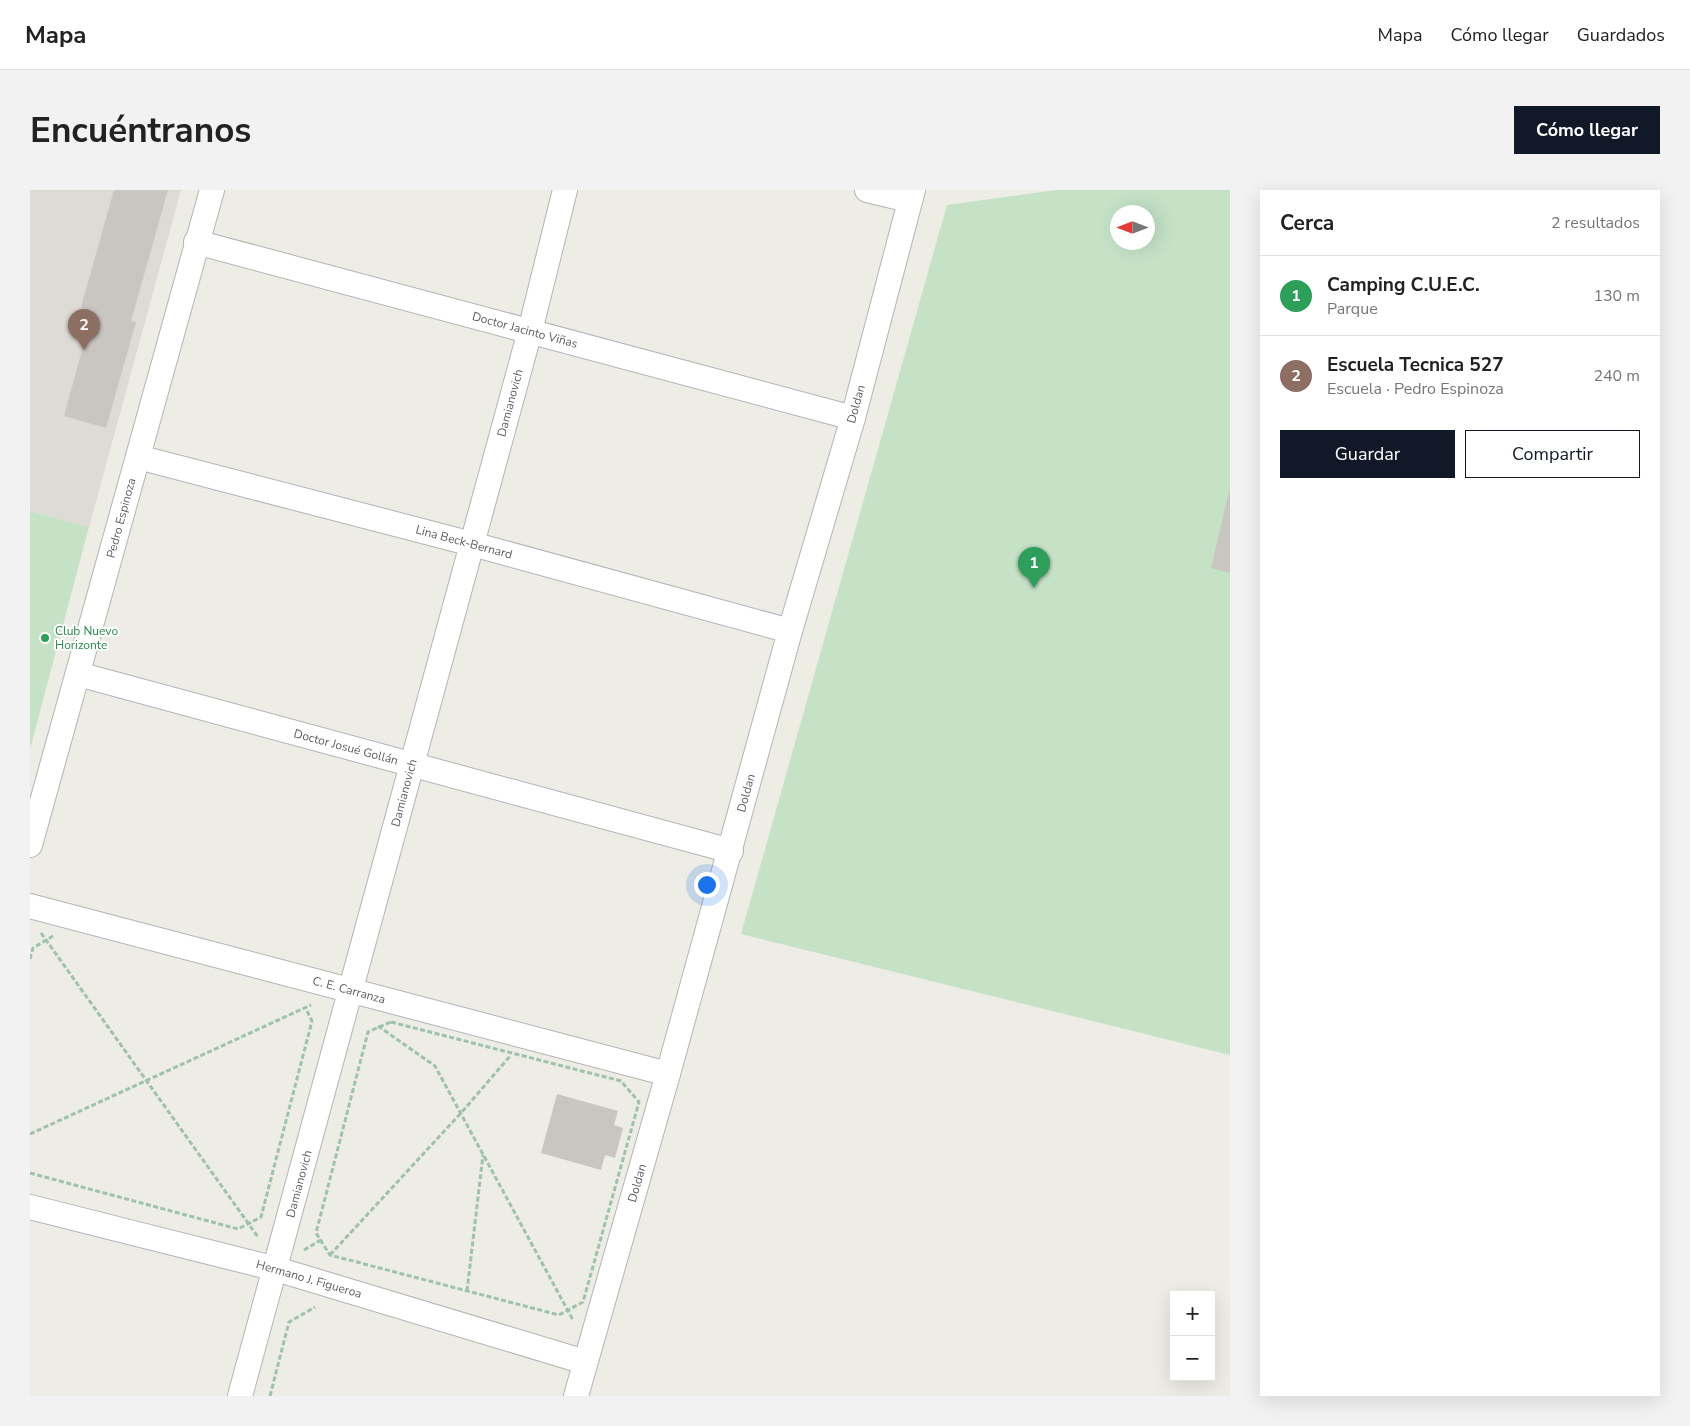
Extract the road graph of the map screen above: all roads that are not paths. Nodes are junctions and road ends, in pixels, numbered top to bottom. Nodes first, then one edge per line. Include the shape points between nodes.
1 (212, 190) edge
2 (565, 190) edge
3 (867, 190) edge
4 (911, 195) edge
5 (196, 242) junction
6 (530, 331) junction
7 (852, 418) junction
8 (138, 457) junction
9 (472, 544) junction
10 (790, 631) junction
11 (78, 674) junction
12 (412, 765) junction
13 (30, 845) edge
14 (730, 851) junction
15 (30, 906) edge
16 (350, 990) junction
17 (668, 1074) junction
18 (30, 1207) edge
19 (276, 1269) junction
20 (585, 1362) junction
21 (240, 1396) edge
22 (576, 1396) edge

1 - 5 street, Pedro Espinoza
2 - 6 street, Damianovich
3 - 4 street
4 - 7 street, Doldan
5 - 6 street, Doctor Jacinto Viñas
5 - 8 street, Pedro Espinoza
6 - 7 street, Doctor Jacinto Viñas
6 - 9 street, Damianovich
7 - 10 street, Doldan
8 - 9 street, Lina Beck-Bernard
8 - 11 street, Pedro Espinoza
9 - 10 street, Lina Beck-Bernard
9 - 12 street, Damianovich
10 - 14 street, Doldan
11 - 12 street, Doctor Josué Gollán
11 - 13 street, Pedro Espinoza
12 - 14 street, Doctor Josué Gollán
12 - 16 street, Damianovich
14 - 17 street, Doldan
15 - 16 street, C. E. Carranza
16 - 17 street, C. E. Carranza
16 - 19 street, Damianovich
17 - 20 street, Doldan
18 - 19 street, Hermano J. Figueroa
19 - 20 street, Hermano J. Figueroa
19 - 21 street, Damianovich
20 - 22 street, Doldan

